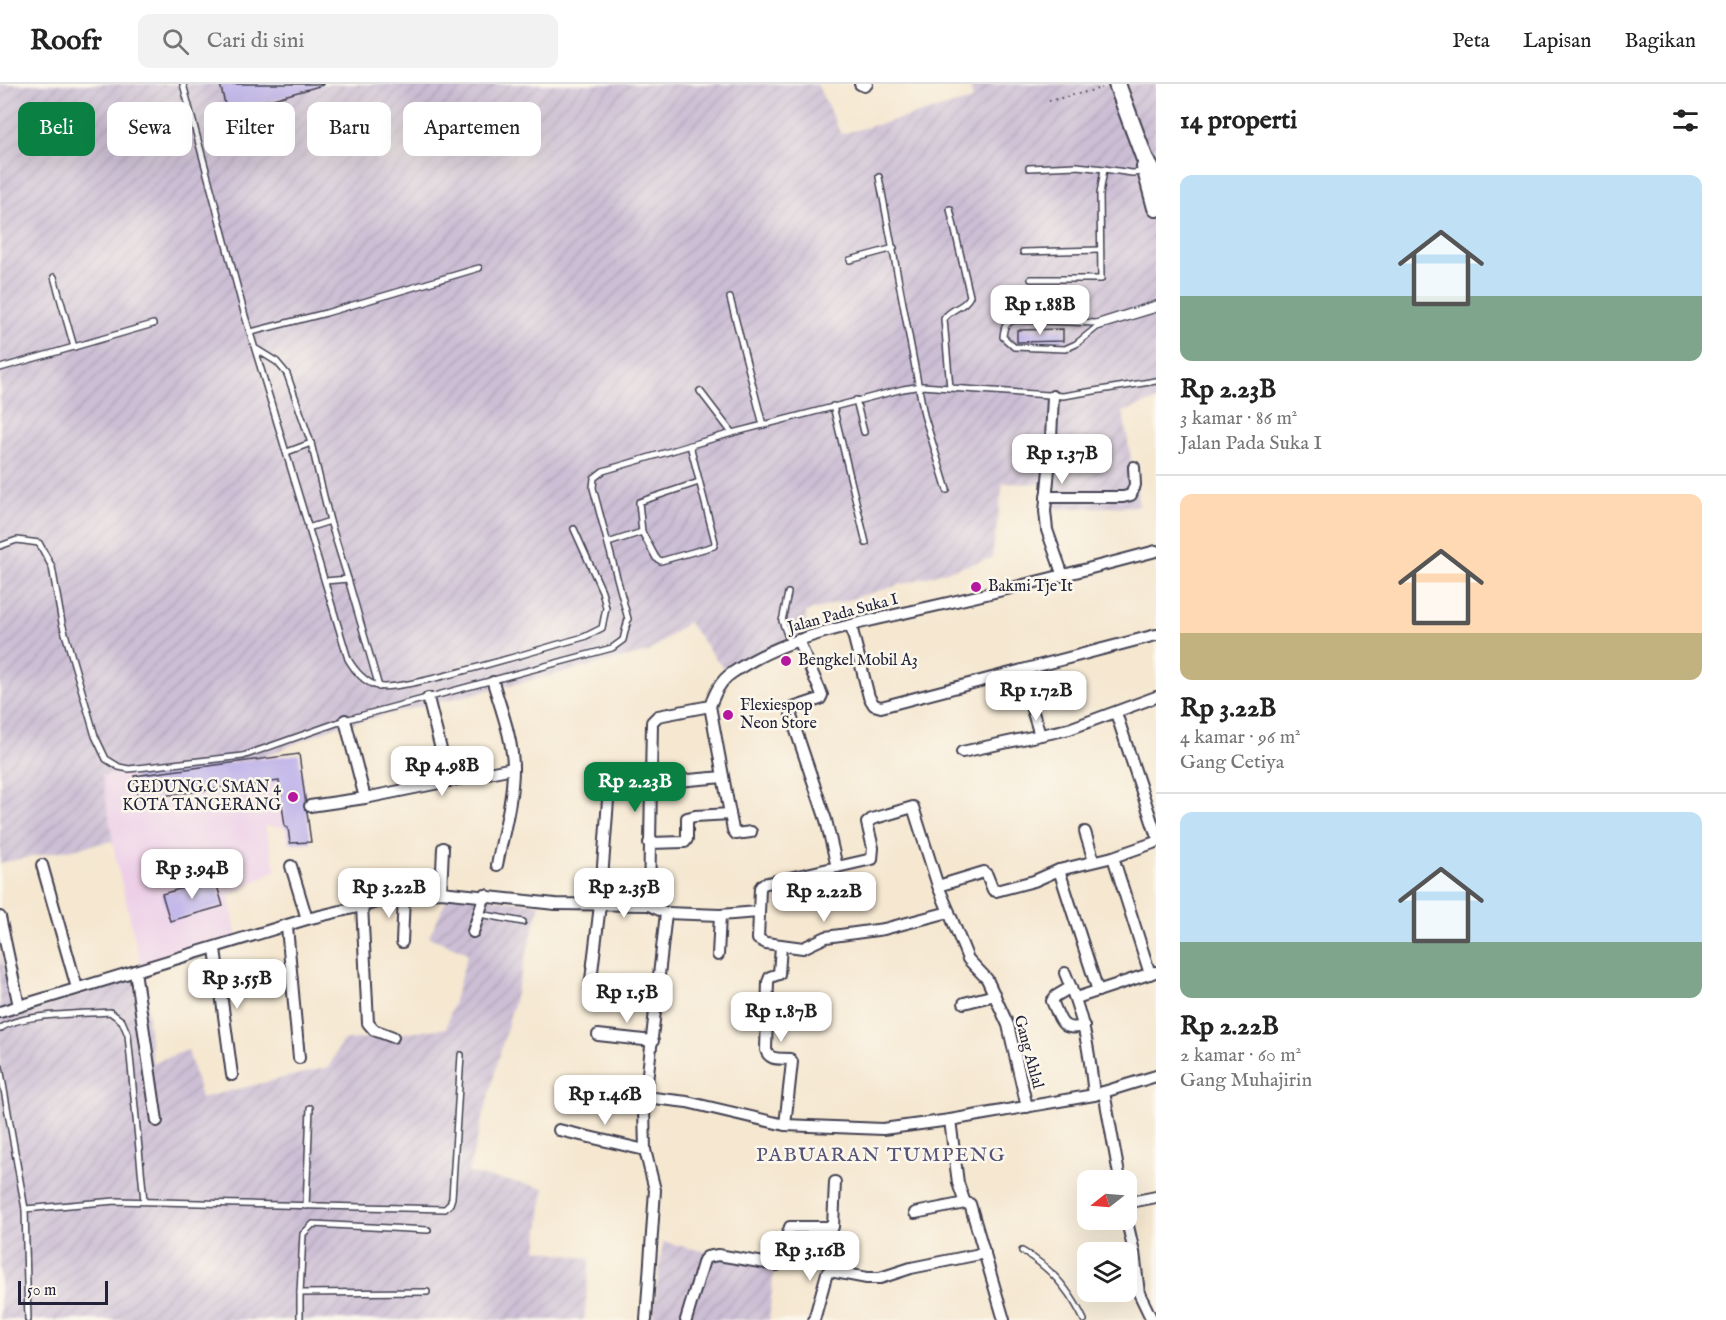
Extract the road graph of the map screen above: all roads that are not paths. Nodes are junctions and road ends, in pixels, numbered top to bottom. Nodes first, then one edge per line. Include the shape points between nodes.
1 (183, 84) edge
2 (860, 84) edge
3 (867, 84) edge
4 (1117, 84) edge
5 (1029, 168) dead end
6 (1104, 169) junction
7 (1148, 169) edge
8 (879, 177) dead end
9 (1156, 208) edge
10 (950, 209) dead end
11 (894, 248) junction
12 (1100, 250) junction
13 (1023, 252) dead end
14 (850, 260) dead end
15 (478, 268) dead end
16 (54, 277) dead end
17 (1031, 279) dead end
18 (730, 298) dead end
19 (1156, 304) edge
20 (1156, 309) edge
21 (153, 324) dead end
22 (1097, 325) junction
23 (251, 332) junction
24 (74, 346) junction
25 (255, 349) junction
26 (0, 368) edge
27 (1156, 381) edge
28 (919, 387) junction
29 (950, 388) junction
30 (700, 391) dead end
31 (1053, 396) junction
32 (856, 400) junction
33 (833, 406) junction
34 (763, 424) junction
35 (864, 432) dead end
36 (732, 433) junction
37 (311, 443) junction
38 (690, 445) junction
39 (287, 452) junction
40 (1134, 467) dead end
41 (699, 482) junction
42 (946, 490) dead end
43 (1046, 497) junction
44 (330, 520) junction
45 (308, 528) junction
46 (574, 529) dead end
47 (642, 532) junction
48 (608, 543) junction
49 (866, 543) dead end
50 (0, 546) edge
51 (1156, 551) edge
52 (1063, 576) junction
53 (348, 579) junction
54 (325, 581) junction
55 (788, 593) dead end
56 (851, 626) junction
57 (1156, 635) edge
58 (794, 641) junction
59 (1020, 671) junction
60 (493, 682) junction
61 (379, 687) junction
62 (1156, 697) edge
63 (428, 698) junction
64 (710, 706) junction
65 (1116, 713) junction
66 (345, 720) junction
67 (1040, 735) junction
68 (962, 752) dead end
69 (513, 768) junction
70 (723, 777) junction
71 (449, 781) junction
72 (650, 785) junction
73 (365, 798) junction
74 (310, 806) dead end
75 (729, 814) junction
76 (751, 832) dead end
77 (1085, 832) dead end
78 (1156, 834) edge
79 (1156, 842) edge
80 (649, 843) junction
81 (443, 848) dead end
82 (1113, 857) junction
83 (1094, 861) junction
84 (42, 865) dead end
85 (497, 865) dead end
86 (291, 866) dead end
87 (837, 867) junction
88 (1059, 870) junction
89 (938, 886) junction
90 (441, 892) junction
91 (486, 895) junction
92 (404, 896) junction
93 (600, 904) junction
94 (362, 905) junction
95 (649, 905) junction
96 (759, 912) junction
97 (948, 912) junction
98 (666, 913) junction
99 (480, 914) junction
100 (720, 915) junction
101 (0, 917) edge
102 (307, 920) junction
103 (523, 922) dead end
104 (287, 927) junction
105 (473, 932) dead end
106 (402, 942) dead end
107 (781, 946) junction
108 (215, 949) junction
109 (718, 955) dead end
110 (135, 971) junction
111 (1065, 973) dead end
112 (1153, 973) edge
113 (1071, 987) junction
114 (77, 988) junction
115 (590, 988) dead end
116 (1098, 991) junction
117 (995, 995) junction
118 (1076, 998) junction
119 (964, 1003) dead end
120 (19, 1006) junction
121 (0, 1012) edge
122 (1084, 1026) junction
123 (0, 1029) edge
124 (598, 1035) dead end
125 (393, 1037) dead end
126 (653, 1041) junction
127 (461, 1055) dead end
128 (299, 1058) dead end
129 (0, 1067) edge
130 (232, 1075) dead end
131 (1156, 1076) edge
132 (1099, 1094) junction
133 (645, 1097) junction
134 (1027, 1107) junction
135 (310, 1108) dead end
136 (950, 1120) junction
137 (157, 1121) dead end
138 (784, 1125) junction
139 (559, 1130) dead end
140 (645, 1150) junction
141 (1118, 1170) edge
142 (835, 1182) dead end
143 (1156, 1197) edge
144 (144, 1201) junction
145 (1137, 1201) edge
146 (965, 1203) junction
147 (306, 1206) junction
148 (25, 1209) junction
149 (915, 1214) dead end
150 (428, 1230) dead end
151 (1129, 1230) edge
152 (1022, 1251) dead end
153 (985, 1253) junction
154 (427, 1292) dead end
155 (300, 1293) junction
156 (1152, 1319) edge
157 (28, 1320) edge
158 (300, 1320) edge
159 (646, 1320) edge
160 (686, 1320) edge
161 (814, 1320) edge
162 (1004, 1320) edge
163 (1084, 1320) edge

1 - 23 lane
2 - 3 street
4 - 7 main road
5 - 6 lane
6 - 7 lane via 1132,173
6 - 12 lane
7 - 9 main road
8 - 11 lane
10 - 29 lane via 970,296 944,319
11 - 14 lane
11 - 28 lane
12 - 13 lane
12 - 17 lane via 1101,279
15 - 23 lane
16 - 24 lane
18 - 34 lane
19 - 22 lane
20 - 22 lane
21 - 24 lane
22 - 22 lane via 1065,349 1014,347 1003,337 1004,327 1015,320
23 - 25 lane
24 - 26 lane
25 - 37 lane via 277,362 287,374
25 - 39 lane
27 - 31 lane
28 - 29 lane
28 - 32 lane
28 - 42 lane
29 - 31 lane
30 - 36 lane
31 - 43 street
32 - 33 lane
32 - 35 lane
33 - 34 lane
33 - 49 lane
34 - 36 lane
36 - 38 lane
37 - 39 lane
37 - 44 lane
38 - 41 lane
38 - 48 lane via 603,471 594,478 592,488
39 - 45 lane
40 - 43 street via 1136,485 1131,495
41 - 47 lane via 639,501
41 - 47 lane via 714,546 661,561
43 - 52 street via 1047,530
44 - 45 lane
44 - 53 lane
45 - 54 lane
46 - 61 lane via 602,591 606,608 602,628 584,637 415,684
47 - 48 lane
48 - 60 lane via 628,619 623,640 612,648
50 - 66 lane via 17,540 39,543 52,567 63,623 95,736 106,759 119,767 243,756
51 - 52 street, Jalan Pada Suka I
52 - 56 street, Jalan Pada Suka I
53 - 54 lane
53 - 61 lane
54 - 61 lane via 348,659 356,673
55 - 58 lane via 782,621
56 - 58 street, Jalan Pada Suka I
56 - 59 street via 869,697 877,706
57 - 59 street
58 - 64 street, Jalan Pada Suka I via 731,673 718,686
58 - 87 street via 822,695 793,708 791,716 826,820
59 - 67 street
60 - 63 lane
60 - 69 street
62 - 65 street
63 - 66 lane
63 - 71 street
64 - 70 street
64 - 72 street via 658,716 652,722
65 - 67 street
65 - 78 street
66 - 73 street
67 - 68 street
69 - 71 street
69 - 85 street
70 - 72 street
70 - 75 street
71 - 73 street
72 - 80 street
72 - 93 street via 609,787
73 - 74 street
75 - 76 street via 734,833
75 - 80 street via 687,818 685,842
77 - 83 street
79 - 82 street
80 - 95 street
81 - 90 street
82 - 83 street
82 - 112 street
83 - 88 street
84 - 114 street
86 - 102 street
87 - 89 street, Gang Ahlal via 872,859 867,828 872,819 913,807
87 - 96 street via 763,884
88 - 89 street via 996,891 984,872
88 - 116 street
89 - 97 street, Gang Ahlal
90 - 91 street
90 - 92 street
91 - 93 street via 555,904
91 - 99 street
92 - 94 street
92 - 106 street
93 - 95 street
93 - 115 street
94 - 102 street
94 - 125 street via 368,1023 374,1030
95 - 98 street
96 - 100 street
96 - 107 street via 758,939
97 - 107 street via 884,929 826,937 803,948
97 - 117 street, Gang Ahlal via 968,959 987,979
98 - 100 street
98 - 126 street
99 - 103 lane
99 - 105 street
100 - 109 street
101 - 120 street
102 - 104 street
104 - 108 street
104 - 128 street
107 - 138 street via 779,974 768,982 766,1050 771,1058 792,1062
108 - 110 street
108 - 130 street
110 - 114 street
110 - 137 street
111 - 113 street
112 - 116 street
113 - 118 street
113 - 122 street via 1052,1001 1062,1024 1071,1029
114 - 120 street
116 - 118 street
117 - 119 street
117 - 134 street, Gang Ahlal via 1008,1025
118 - 122 street
120 - 121 street
122 - 132 street
123 - 144 lane via 30,1018 110,1012 122,1021 128,1035
124 - 126 street
126 - 133 street
127 - 147 lane via 452,1198 448,1207 442,1210
129 - 148 lane
131 - 132 street
132 - 134 street
132 - 141 street
133 - 138 street via 687,1102
133 - 140 street
134 - 136 street
135 - 147 lane
136 - 138 street via 883,1129
136 - 146 street via 958,1183
139 - 140 street
140 - 159 street via 655,1190
142 - 160 street via 833,1227 790,1227 777,1265 718,1255 707,1257
143 - 145 street
144 - 147 lane
144 - 148 lane
146 - 149 street
146 - 153 street via 972,1208
148 - 157 lane
150 - 155 lane via 313,1224 303,1234
151 - 156 street via 1139,1293
152 - 163 lane via 1066,1287
153 - 161 street via 880,1278 830,1270
153 - 162 street
154 - 155 lane
155 - 158 lane

